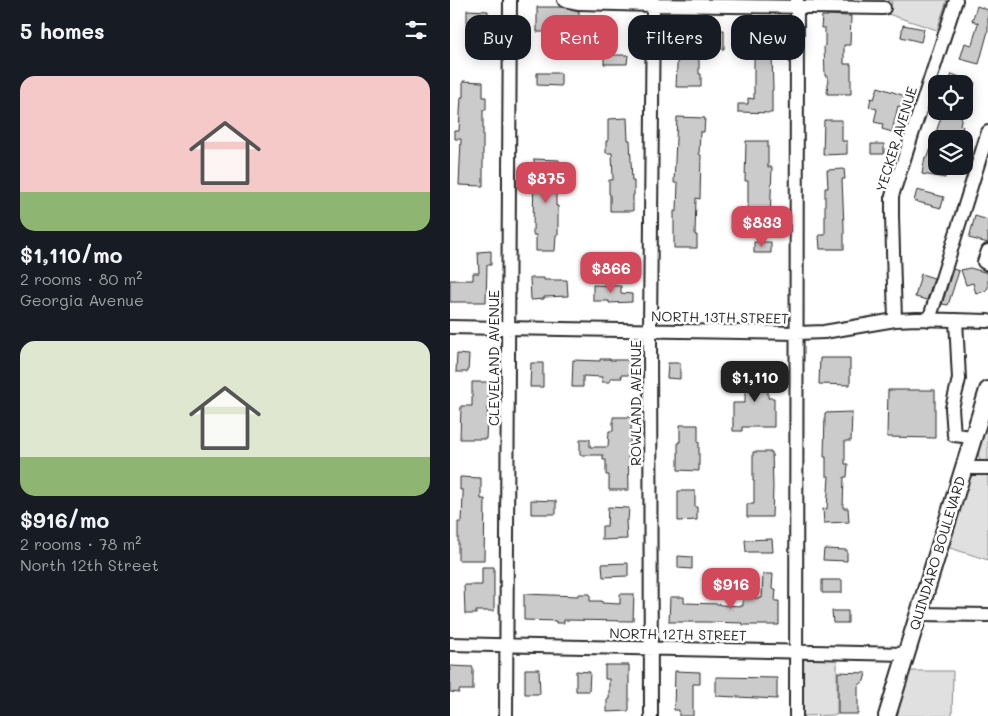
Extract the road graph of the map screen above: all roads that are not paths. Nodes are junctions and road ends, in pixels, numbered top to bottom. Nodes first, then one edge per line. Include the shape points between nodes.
1 (510, 0) edge
2 (564, 0) edge
3 (956, 0) edge
4 (653, 3) edge
5 (797, 4) edge
6 (884, 8) dead end
7 (988, 132) edge
8 (988, 251) edge
9 (988, 264) edge
10 (895, 320) junction
11 (929, 320) junction
12 (956, 320) junction
13 (988, 321) edge
14 (450, 327) edge
15 (508, 328) junction
16 (650, 330) junction
17 (797, 333) junction
18 (988, 390) edge
19 (973, 437) junction
20 (964, 468) junction
21 (988, 468) edge
22 (918, 614) junction
23 (988, 616) edge
24 (450, 644) edge
25 (506, 646) junction
26 (650, 648) junction
27 (796, 652) junction
28 (906, 654) junction
29 (506, 716) edge
30 (651, 716) edge
31 (796, 716) edge
32 (887, 716) edge

1 - 15 street, CLEVELAND AVENUE
2 - 4 street
3 - 10 street, YECKER AVENUE via 892,196
4 - 5 street
4 - 16 street, ROWLAND AVENUE
5 - 6 street
5 - 17 street
7 - 11 street
8 - 9 street via 984,262
10 - 11 street, NORTH 13TH STREET
10 - 17 street, NORTH 13TH STREET via 824,332
11 - 12 street, NORTH 13TH STREET
12 - 13 street, NORTH 13TH STREET
12 - 19 street via 959,379 952,408 954,435
14 - 15 street, NORTH 13TH STREET
15 - 16 street, NORTH 13TH STREET
15 - 25 street, CLEVELAND AVENUE
16 - 17 street, NORTH 13TH STREET
16 - 26 street, ROWLAND AVENUE
17 - 27 street
18 - 19 main road, QUINDARO BOULEVARD
19 - 20 main road, QUINDARO BOULEVARD
20 - 21 street
20 - 22 main road, QUINDARO BOULEVARD
22 - 23 street
22 - 28 main road, QUINDARO BOULEVARD
24 - 25 street, NORTH 12TH STREET
25 - 26 street, NORTH 12TH STREET
25 - 29 street, CLEVELAND AVENUE
26 - 27 street, NORTH 12TH STREET
26 - 30 street, ROWLAND AVENUE
27 - 28 street, NORTH 12TH STREET
27 - 31 street
28 - 32 main road, QUINDARO BOULEVARD

